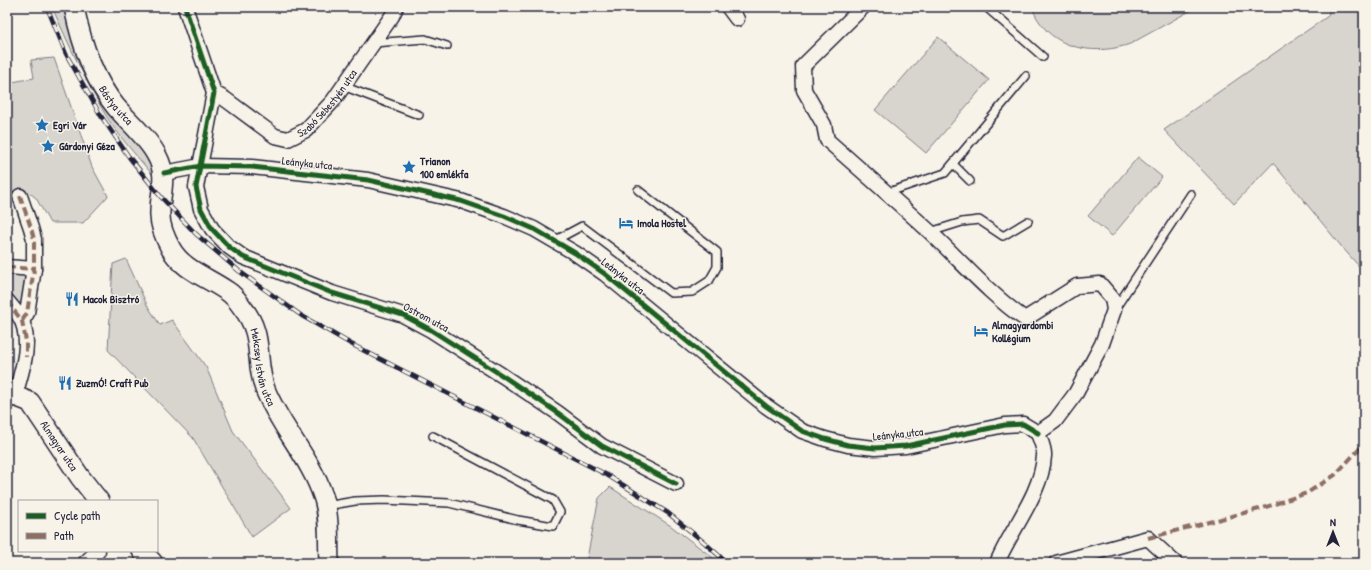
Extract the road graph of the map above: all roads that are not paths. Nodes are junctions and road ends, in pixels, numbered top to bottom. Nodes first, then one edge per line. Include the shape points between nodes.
1 (74, 7) edge
2 (185, 7) edge
3 (396, 7) edge
4 (728, 7) edge
5 (864, 7) edge
6 (986, 7) edge
7 (737, 19) dead end
8 (373, 43) junction
9 (448, 46) dead end
10 (1043, 57) dead end
11 (1026, 76) dead end
12 (343, 86) junction
13 (214, 93) junction
14 (419, 115) dead end
15 (953, 164) junction
16 (201, 166) junction
17 (164, 173) junction
18 (970, 181) dead end
19 (638, 190) dead end
20 (886, 193) junction
21 (1191, 194) dead end
22 (20, 196) dead end
23 (161, 197) joint
24 (1028, 221) dead end
25 (930, 232) junction
26 (554, 241) junction
27 (7, 267) edge
28 (34, 269) junction
29 (7, 301) edge
30 (1114, 310) junction
31 (22, 321) junction
32 (11, 397) edge
33 (1038, 433) junction
34 (433, 436) dead end
35 (676, 484) dead end
36 (98, 500) edge
37 (326, 506) junction
38 (97, 552) edge
39 (143, 552) edge
40 (85, 563) edge
41 (153, 563) edge
42 (329, 563) edge
43 (998, 563) edge
44 (1056, 563) edge
45 (1175, 563) edge

1 - 17 street, Bástya utca via 87,56 98,80 114,105 158,156
2 - 13 street
3 - 8 street, Szabó Sebestyén utca
4 - 7 street
5 - 20 street via 803,66 804,90 824,125 827,140
6 - 10 lane
8 - 9 lane via 425,39
8 - 12 street, Szabó Sebestyén utca
11 - 15 lane
12 - 13 street, Szabó Sebestyén utca via 333,101 306,130 288,139 275,136 225,98
12 - 14 lane
13 - 16 street, Ostrom utca
15 - 18 lane
15 - 20 lane via 944,173
16 - 17 street, Leányka utca
16 - 26 street, Leányka utca via 252,167 368,180 461,201 504,216
16 - 35 street, Ostrom utca via 196,187 201,209 212,229 228,247 243,257 332,293 403,315 503,376 602,446
17 - 23 street, Bástya utca
19 - 26 lane via 717,252 717,267 710,281 692,292 670,293 582,226
20 - 25 street
21 - 30 lane
22 - 28 street via 34,239
23 - 37 street, Mekcsey István utca via 161,227 177,258 192,271 228,291 252,321 258,341 264,387 316,478
24 - 25 lane via 1004,236 979,220 962,222
25 - 30 street via 984,286 1025,319 1077,286 1100,284 1112,298
26 - 33 street, Leányka utca via 605,274 766,406 802,431 848,445 875,448 906,446 1005,425 1023,424
27 - 28 street
28 - 31 street via 27,313
29 - 31 street
30 - 33 street via 1102,344 1076,393 1055,420
31 - 32 street via 26,357
32 - 36 street, Almagyar utca via 30,402
33 - 43 street via 1044,455 1039,480
34 - 37 lane via 553,500 560,512 553,526 449,503 384,500
37 - 42 street, Mekcsey István utca
38 - 40 street
39 - 41 street
44 - 45 street via 1148,538

